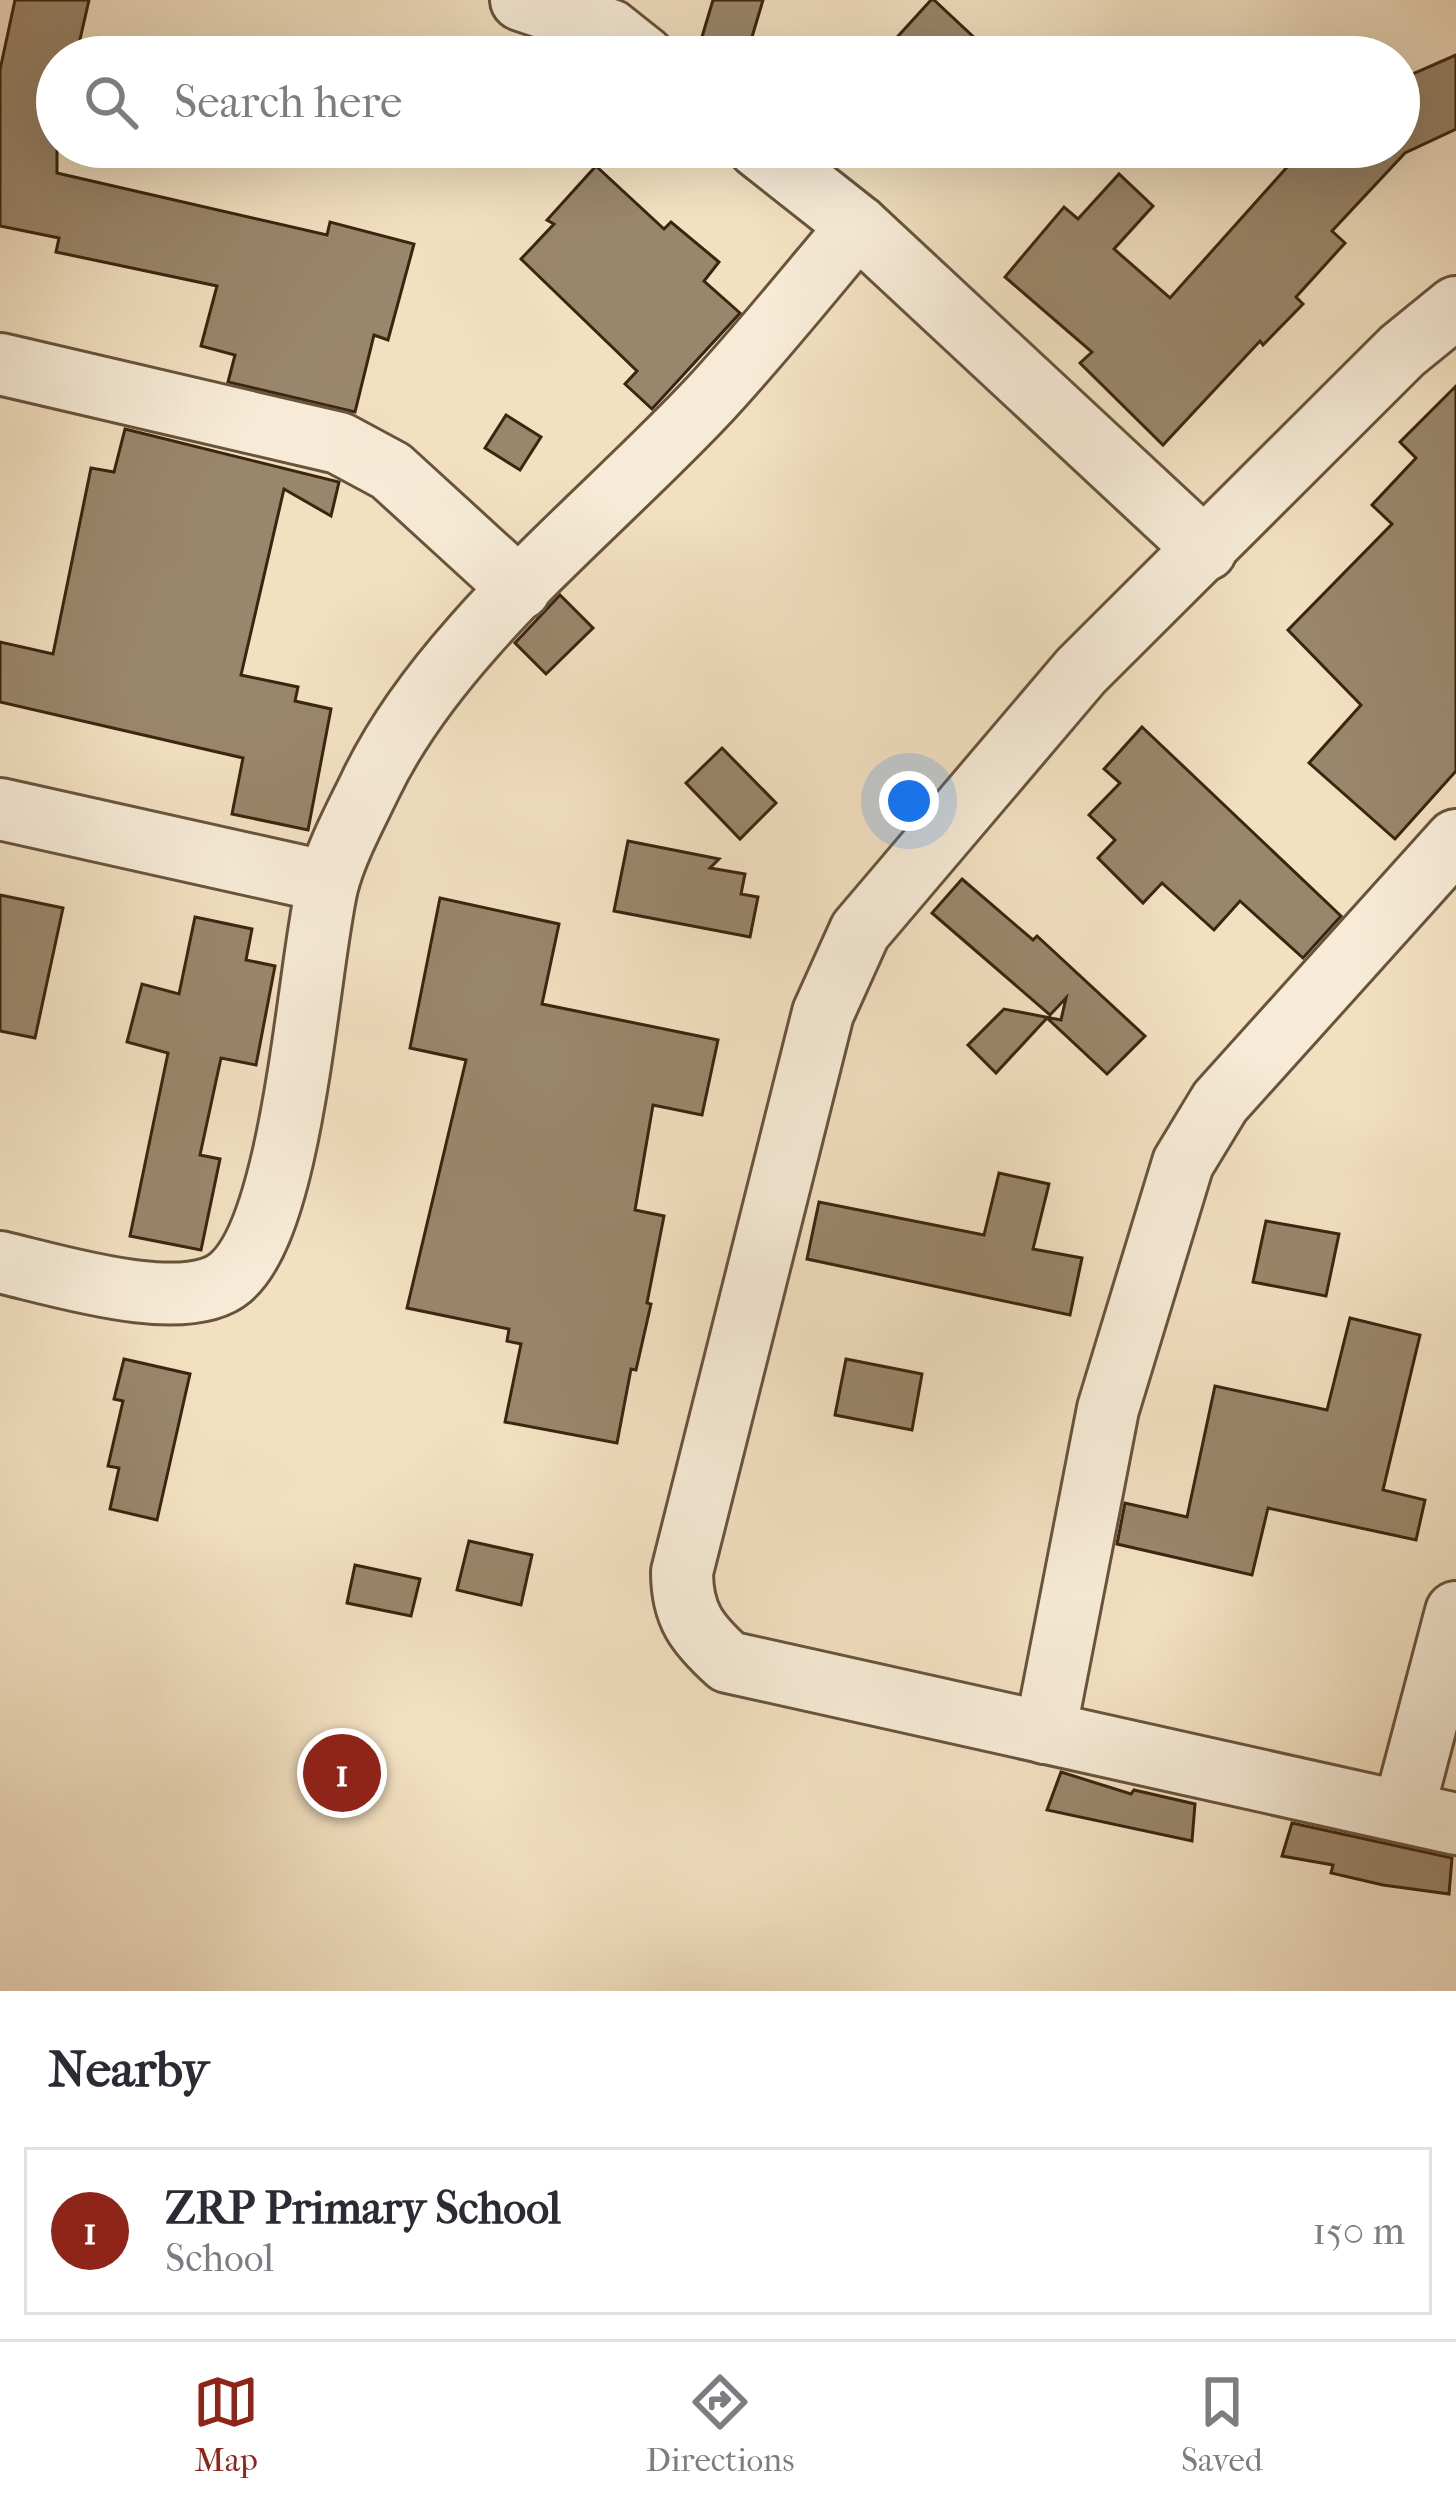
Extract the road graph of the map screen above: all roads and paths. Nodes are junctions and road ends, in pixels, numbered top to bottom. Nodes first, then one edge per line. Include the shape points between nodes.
1 (540, 2) edge
2 (618, 36) edge
3 (784, 168) edge
4 (857, 226) junction
5 (1456, 307) edge
6 (0, 364) edge
7 (1206, 550) junction
8 (520, 589) junction
9 (0, 809) edge
10 (1456, 840) edge
11 (328, 882) junction
12 (0, 1262) edge
13 (1456, 1612) edge
14 (1045, 1733) junction
15 (1429, 1818) edge

1 - 2 street
3 - 4 street
4 - 7 street
4 - 8 street via 711,398
5 - 7 street via 1402,351
6 - 8 street via 339,443 392,471
7 - 14 street via 1081,670 860,931 823,1013 682,1572 690,1620 728,1662
8 - 11 street via 420,703 371,782
9 - 11 street
10 - 14 street via 1220,1102 1183,1163 1108,1409
11 - 12 street via 273,1192 259,1242 228,1281 187,1294
13 - 15 street
14 - 15 street

